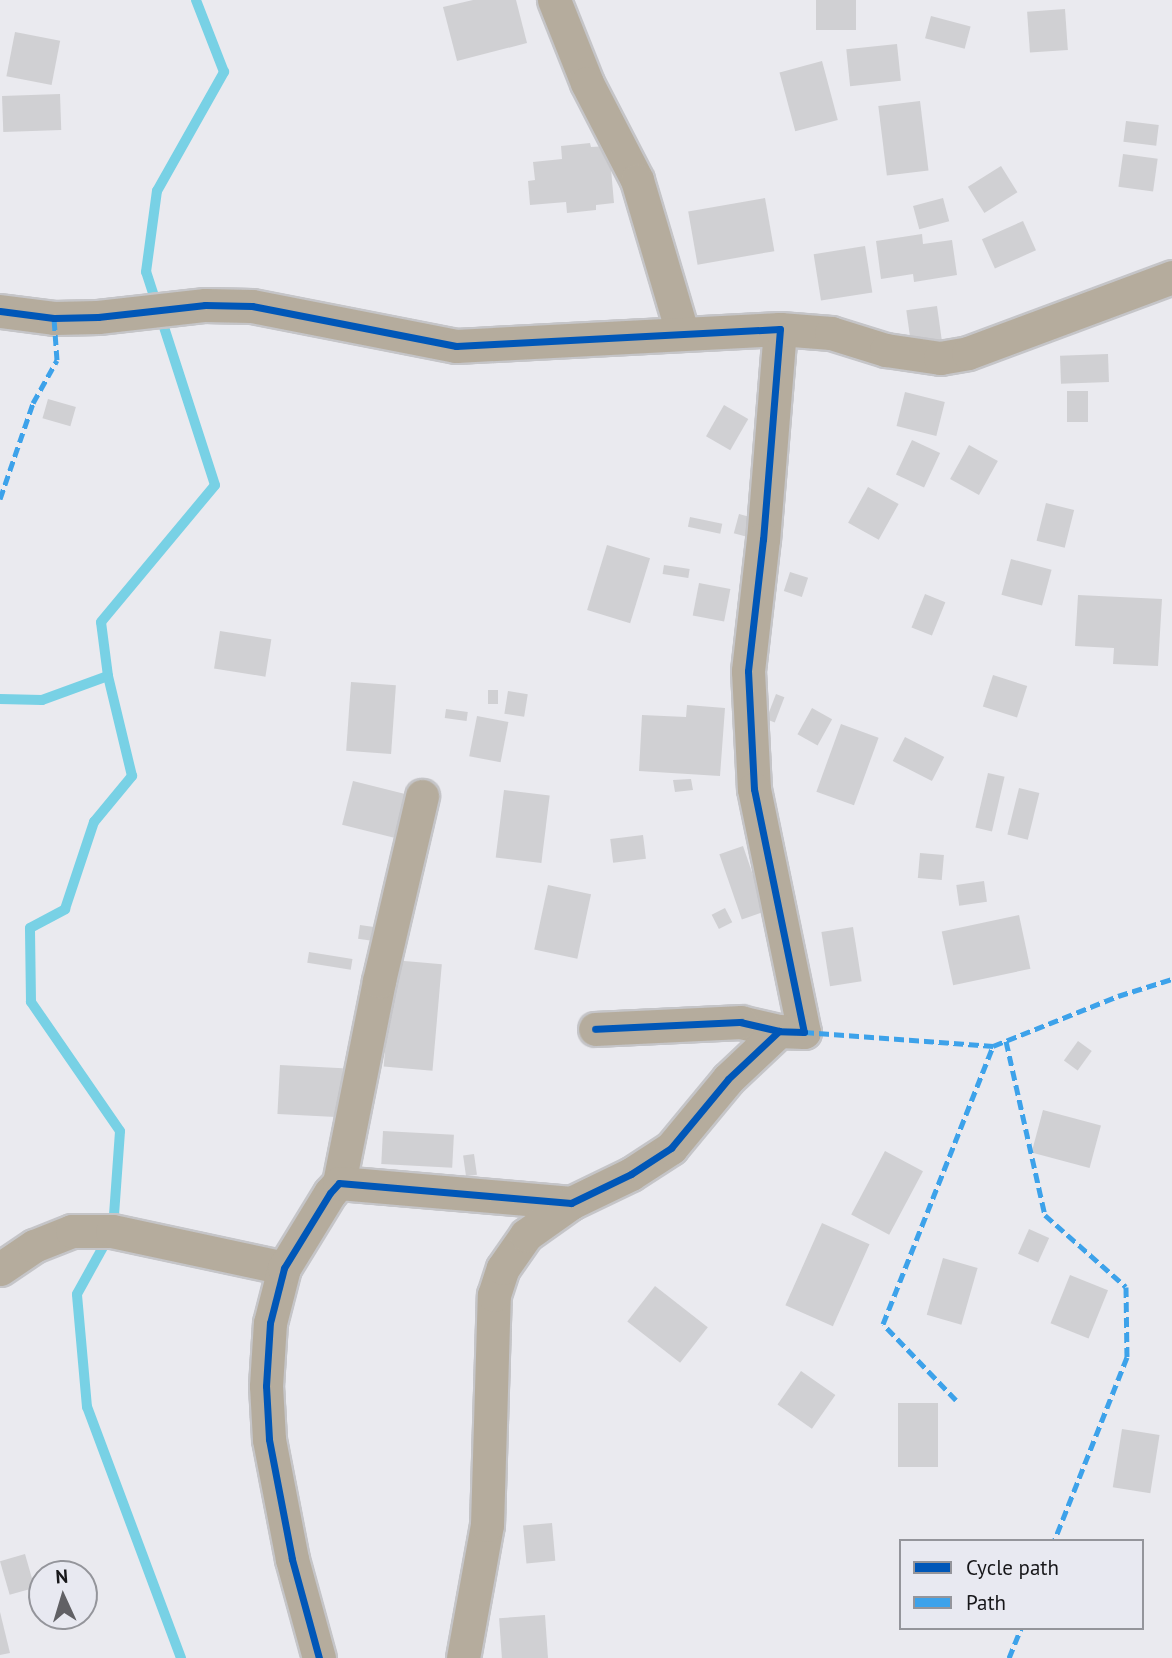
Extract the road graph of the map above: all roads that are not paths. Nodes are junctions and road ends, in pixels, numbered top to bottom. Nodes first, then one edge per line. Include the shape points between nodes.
1 (554, 0) edge
2 (1172, 277) edge
3 (0, 311) edge
4 (780, 329) junction
5 (681, 332) junction
6 (422, 796) dead end
7 (595, 1029) dead end
8 (779, 1031) junction
9 (339, 1183) junction
10 (571, 1203) junction
11 (284, 1268) junction
12 (0, 1269) edge
13 (319, 1658) edge
14 (463, 1658) edge

1 - 5 street via 587,83 637,180
2 - 4 street via 968,353 940,358 886,350 831,333
3 - 5 street via 54,318 205,305 251,306 456,346
4 - 5 street
4 - 8 street via 764,539 748,671 754,789 804,1032
6 - 9 street
7 - 8 street via 741,1022
8 - 10 street via 728,1079 671,1148 631,1174
9 - 10 street
9 - 11 street
10 - 14 street via 526,1235 503,1268 494,1295 487,1525
11 - 12 street via 112,1231 72,1231 34,1246
11 - 13 street via 270,1323 269,1438 292,1559

